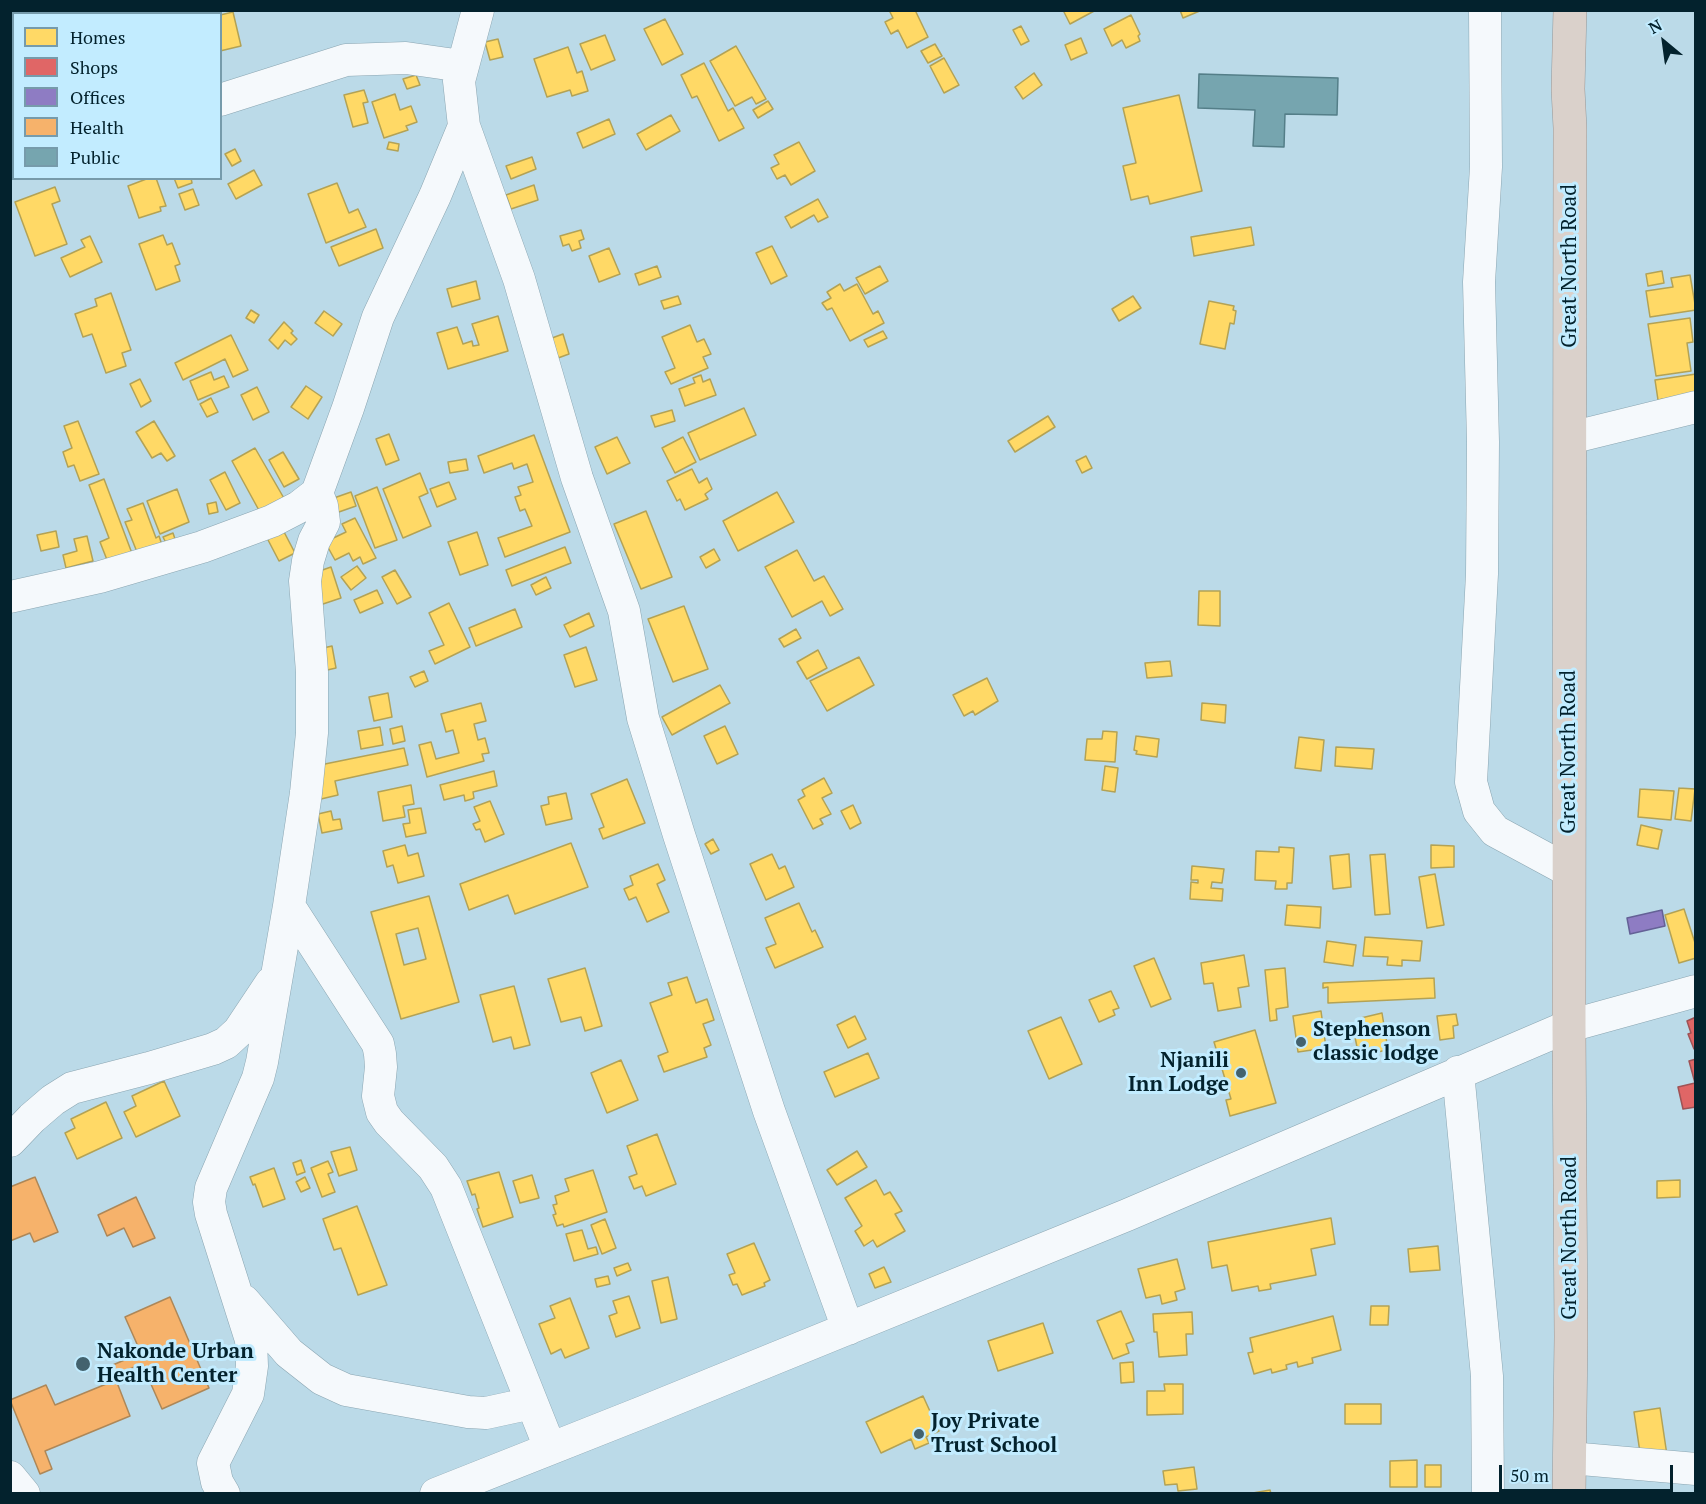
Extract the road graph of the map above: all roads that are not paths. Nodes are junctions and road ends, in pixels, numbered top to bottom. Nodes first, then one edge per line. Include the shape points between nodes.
1 (478, 10) edge
2 (1485, 10) edge
3 (1570, 10) edge
4 (462, 66) junction
5 (222, 99) edge
6 (464, 126) junction
7 (1695, 407) edge
8 (1570, 438) junction
9 (317, 493) junction
10 (10, 597) edge
11 (1569, 871) junction
12 (289, 906) junction
13 (278, 973) junction
14 (1695, 991) edge
15 (1569, 1026) junction
16 (1458, 1072) junction
17 (10, 1141) edge
18 (235, 1291) junction
19 (848, 1329) junction
20 (532, 1403) junction
21 (550, 1449) junction
22 (1570, 1458) junction
23 (1695, 1469) edge
24 (10, 1478) edge
25 (24, 1494) edge
26 (224, 1494) edge
27 (436, 1494) edge
28 (1488, 1494) edge
29 (1569, 1494) edge

1 - 4 street
2 - 11 street via 1486,167 1479,282 1482,574 1471,782 1479,811 1495,831
3 - 8 highway, Great North Road
4 - 5 street via 406,58 346,60
4 - 6 street via 459,90
6 - 9 street via 378,317
6 - 19 street via 519,279 577,478 624,611 643,718 686,857 776,1133
7 - 8 street
8 - 11 highway, Great North Road
9 - 10 street via 272,521 202,547 100,577
9 - 12 street via 324,522 314,541 305,581 312,733
11 - 15 highway, Great North Road
12 - 13 street
12 - 20 street via 378,1044 378,1096 382,1112 441,1177
13 - 17 street via 239,1031 226,1043 72,1088 53,1100
13 - 18 street via 258,1078 211,1188 209,1202
14 - 15 street
15 - 16 street
15 - 22 highway, Great North Road
16 - 19 street via 1127,1215
16 - 28 street via 1486,1376
18 - 20 street via 289,1353 339,1387 468,1412 486,1413
18 - 26 street via 251,1340 252,1366 248,1394 213,1463
19 - 21 street
20 - 21 street
21 - 27 street
22 - 23 street
22 - 29 highway, Great North Road
24 - 25 street

